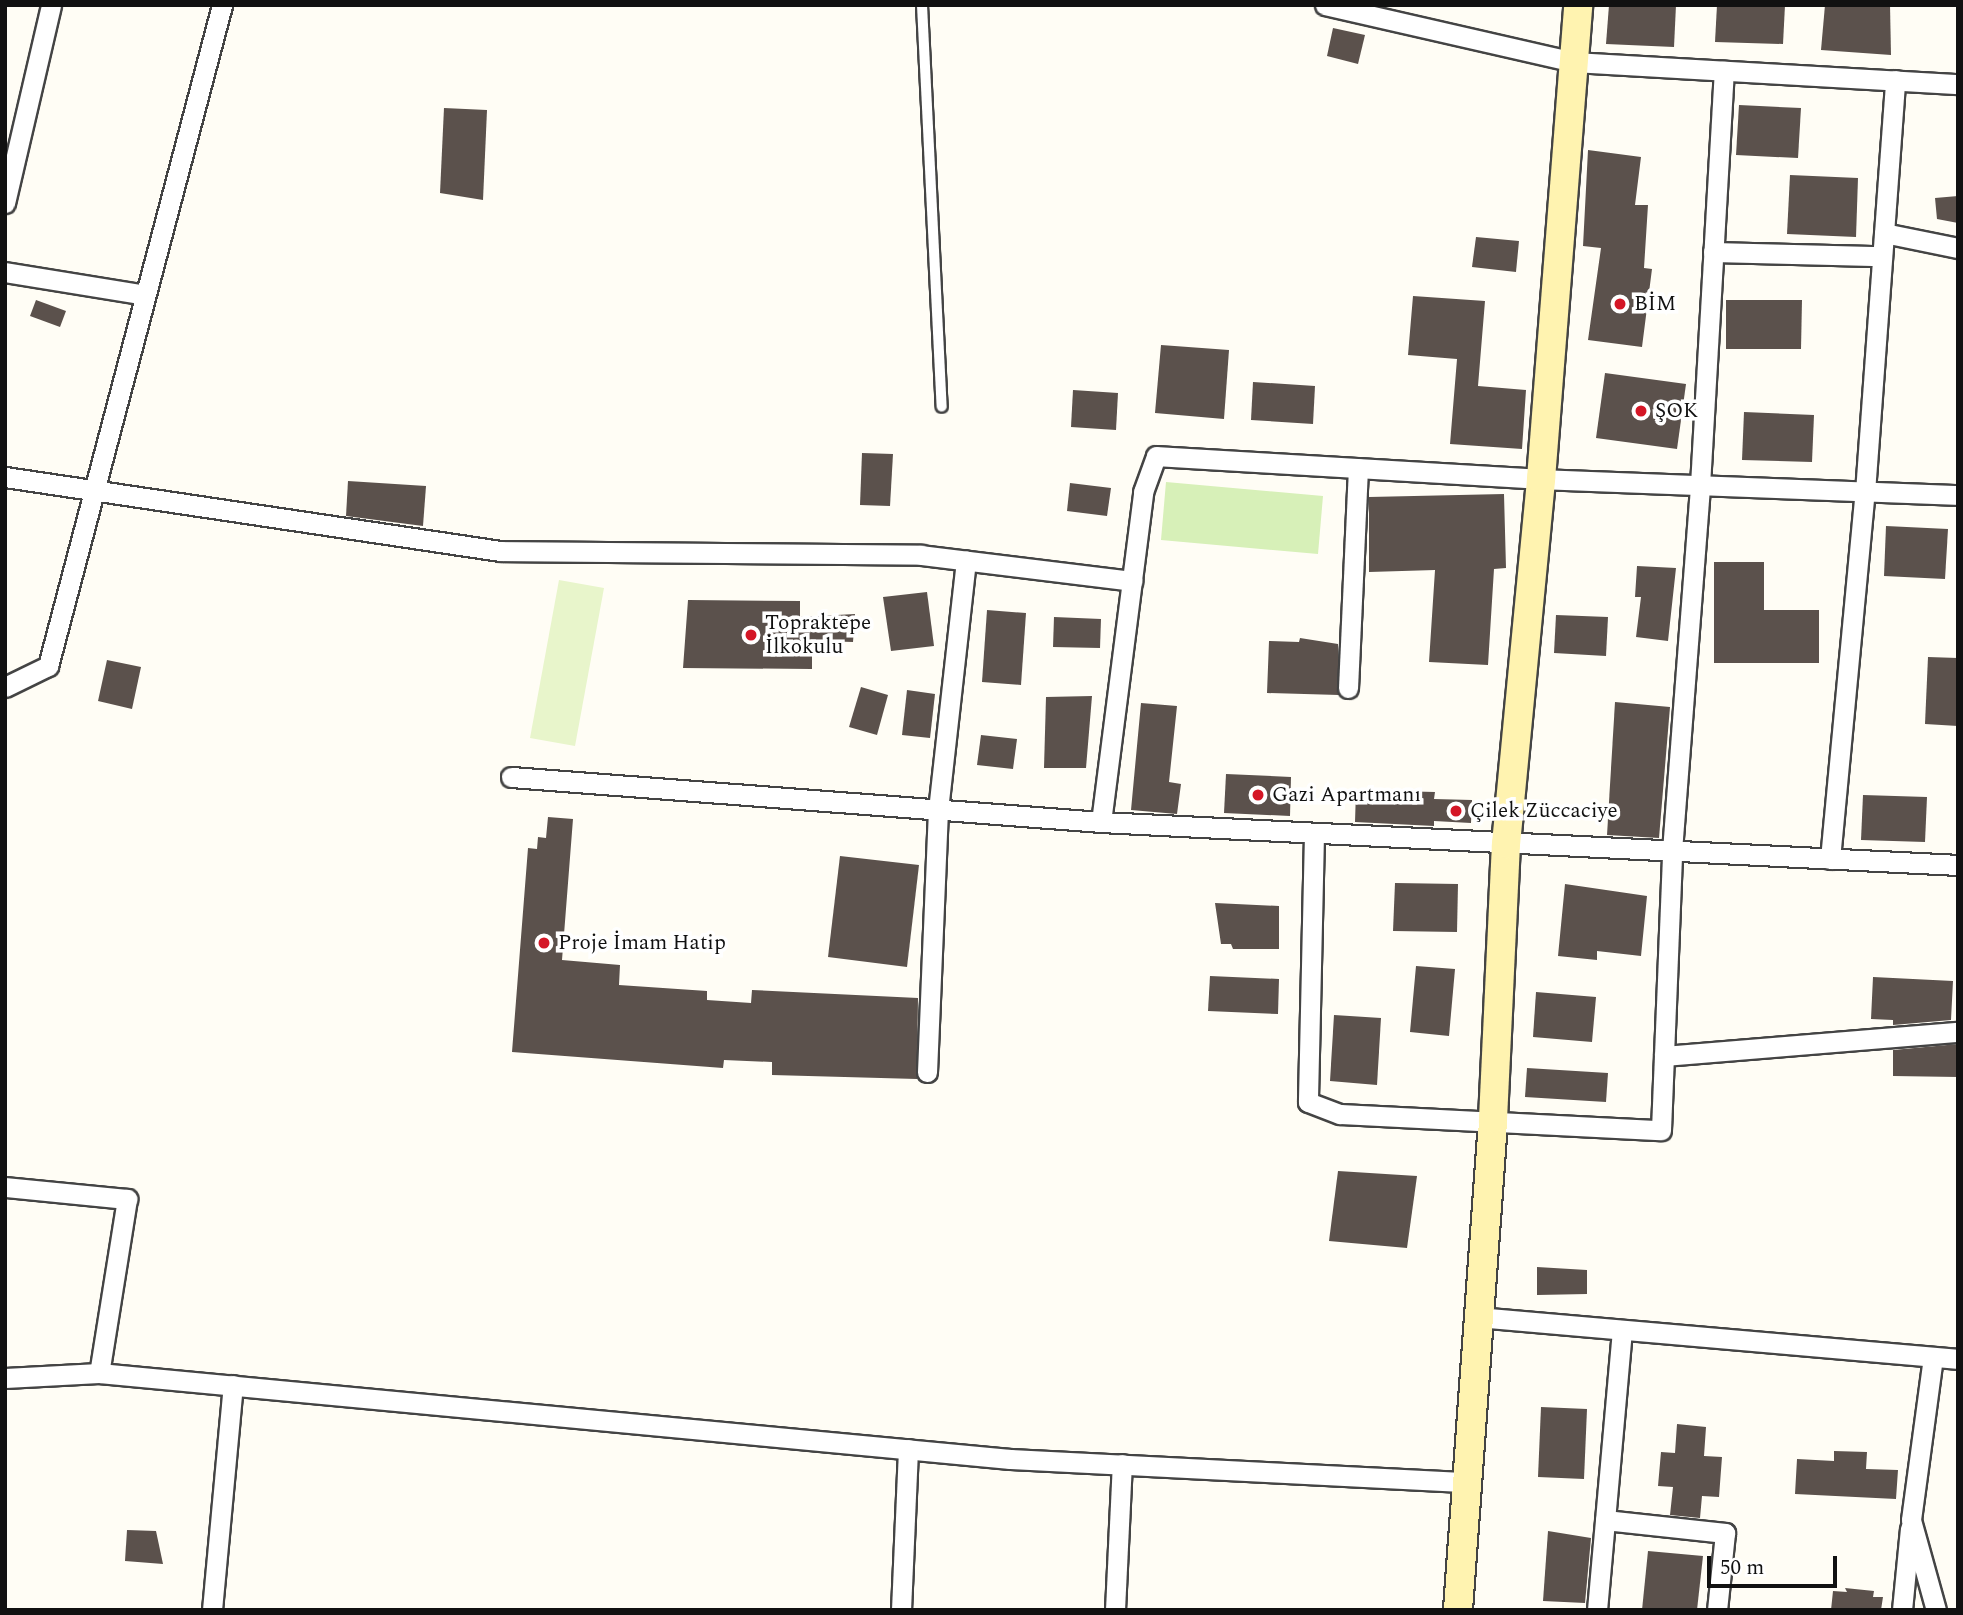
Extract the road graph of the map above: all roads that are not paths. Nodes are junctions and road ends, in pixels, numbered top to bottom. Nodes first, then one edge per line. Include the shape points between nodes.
1 (51, 5) edge
2 (222, 5) edge
3 (922, 5) edge
4 (1325, 5) edge
5 (1578, 5) edge
6 (1574, 62) junction
7 (1724, 71) junction
8 (1895, 80) junction
9 (1958, 84) edge
10 (5, 203) edge
11 (1884, 233) junction
12 (1958, 248) edge
13 (1713, 252) junction
14 (1882, 256) junction
15 (5, 272) edge
16 (145, 295) junction
17 (942, 407) dead end
18 (1358, 468) junction
19 (5, 477) edge
20 (1541, 479) junction
21 (1700, 485) junction
22 (94, 491) junction
23 (1865, 492) junction
24 (1958, 495) edge
25 (966, 561) junction
26 (1132, 581) junction
27 (5, 687) edge
28 (1348, 688) dead end
29 (511, 777) dead end
30 (938, 810) junction
31 (1101, 822) junction
32 (1314, 834) junction
33 (1506, 844) junction
34 (1672, 851) junction
35 (1830, 859) junction
36 (1958, 865) edge
37 (1958, 1032) edge
38 (1664, 1055) junction
39 (927, 1073) dead end
40 (1493, 1119) junction
41 (5, 1188) edge
42 (1478, 1317) junction
43 (1622, 1330) junction
44 (1933, 1357) junction
45 (1958, 1359) edge
46 (99, 1373) junction
47 (5, 1378) edge
48 (233, 1385) junction
49 (908, 1449) junction
50 (1122, 1464) junction
51 (1467, 1482) junction
52 (1605, 1520) junction
53 (1911, 1520) junction
54 (212, 1610) edge
55 (901, 1610) edge
56 (1115, 1610) edge
57 (1458, 1610) edge
58 (1598, 1610) edge
59 (1717, 1610) edge
60 (1902, 1610) edge
61 (1936, 1610) edge

1 - 10 street
2 - 16 street
3 - 17 lane
4 - 6 street
5 - 6 main road
6 - 7 street
6 - 20 main road
7 - 8 street
7 - 13 street
8 - 9 street
8 - 11 street
11 - 12 street
11 - 14 street
13 - 14 street
13 - 21 street
14 - 23 street
15 - 16 street
16 - 22 street
18 - 20 street
18 - 26 street via 1156,456 1143,492
18 - 28 street
19 - 22 street
20 - 21 street
20 - 33 main road
21 - 23 street
21 - 34 street
22 - 25 street via 500,551 921,555
22 - 27 street via 48,666
23 - 24 street
23 - 35 street
25 - 26 street
25 - 30 street
26 - 31 street
29 - 30 street
30 - 31 street
30 - 39 street
31 - 32 street
32 - 33 street
32 - 40 street via 1308,1102 1340,1114
33 - 34 street
33 - 40 main road
34 - 35 street
34 - 38 street
35 - 36 street
37 - 38 street
38 - 40 street via 1661,1130
40 - 42 main road
41 - 46 street via 127,1199
42 - 43 street
42 - 51 main road
43 - 44 street
43 - 52 street
44 - 45 street
44 - 53 street
46 - 47 street
46 - 48 street
48 - 49 street
48 - 54 street
49 - 50 street
49 - 55 street
50 - 51 street
50 - 56 street
51 - 57 main road
52 - 58 street
52 - 59 street via 1725,1533
53 - 60 street
53 - 61 street

